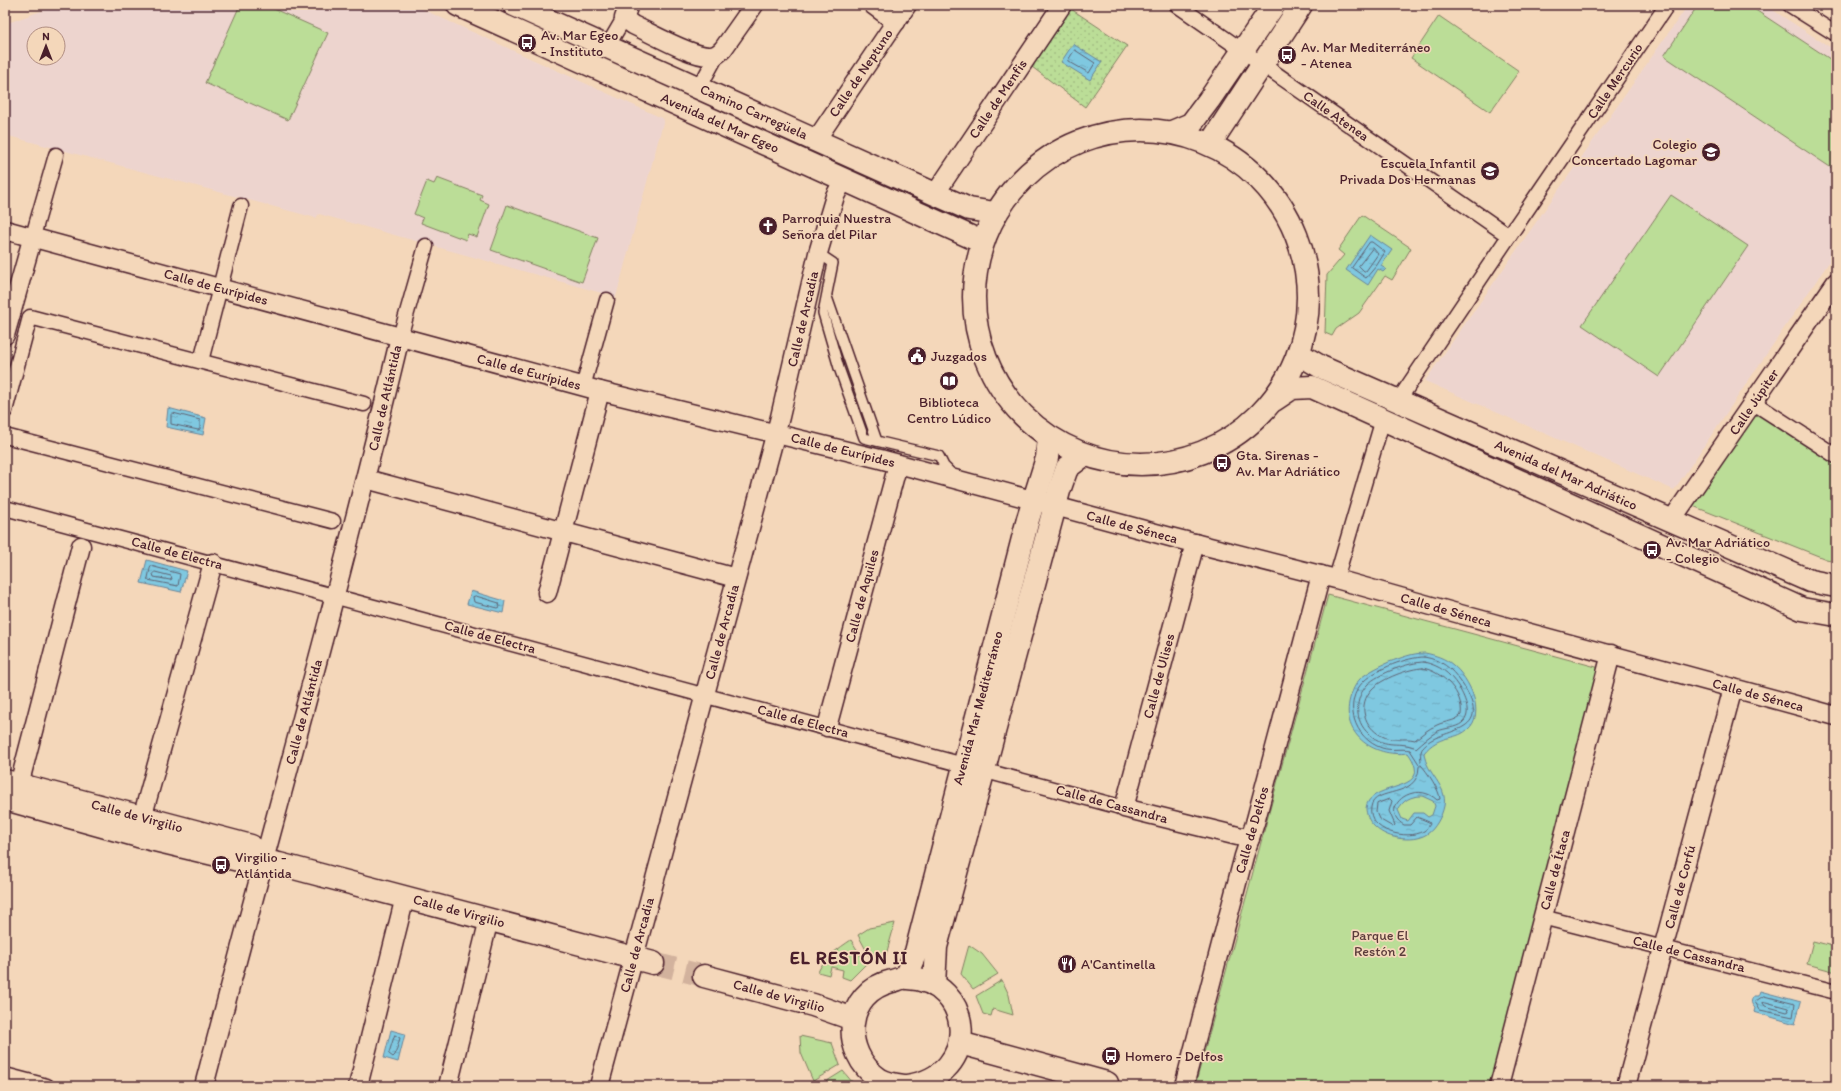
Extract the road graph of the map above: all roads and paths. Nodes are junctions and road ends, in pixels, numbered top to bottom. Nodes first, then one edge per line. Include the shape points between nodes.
1 (458, 5) edge
2 (514, 5) edge
3 (754, 5) edge
4 (873, 5) edge
5 (907, 5) edge
6 (1062, 5) edge
7 (1178, 5) edge
8 (1274, 5) edge
9 (1301, 5) edge
10 (1667, 5) edge
11 (1790, 5) edge
12 (627, 12) edge
13 (896, 22) junction
14 (1836, 34) edge
15 (607, 47) junction
16 (1242, 51) junction
17 (717, 55) junction
18 (1262, 64) junction
19 (699, 88) junction
20 (1172, 132) junction
21 (816, 140) junction
22 (1210, 144) junction
23 (56, 155) dead end
24 (844, 180) junction
25 (935, 194) junction
26 (241, 206) dead end
27 (995, 213) junction
28 (5, 230) edge
29 (33, 236) junction
30 (1509, 236) junction
31 (982, 242) junction
32 (426, 246) dead end
33 (818, 253) junction
34 (1836, 282) edge
35 (220, 288) junction
36 (607, 300) dead end
37 (5, 335) edge
38 (400, 337) junction
39 (1299, 354) junction
40 (201, 362) junction
41 (9, 381) edge
42 (592, 389) junction
43 (1274, 400) junction
44 (1398, 401) junction
45 (1754, 402) junction
46 (364, 404) dead end
47 (5, 411) edge
48 (1383, 419) junction
49 (775, 434) junction
50 (5, 436) edge
51 (1049, 438) junction
52 (1084, 455) junction
53 (1836, 456) edge
54 (898, 464) junction
55 (366, 479) junction
56 (958, 480) junction
57 (1033, 501) junction
58 (1054, 506) junction
59 (5, 508) edge
60 (333, 521) dead end
61 (1672, 521) junction
62 (563, 531) junction
63 (1194, 544) junction
64 (81, 546) dead end
65 (213, 563) junction
66 (1329, 577) junction
67 (736, 578) junction
68 (1836, 586) edge
69 (547, 593) dead end
70 (336, 596) junction
71 (1836, 615) edge
72 (1611, 654) junction
73 (1733, 688) junction
74 (705, 694) junction
75 (1836, 716) edge
76 (827, 727) junction
77 (974, 766) junction
78 (10, 788) edge
79 (1124, 808) junction
80 (142, 818) junction
81 (1250, 839) junction
82 (264, 861) junction
83 (405, 897) junction
84 (1542, 917) junction
85 (489, 919) junction
86 (1663, 948) junction
87 (644, 960) junction
88 (704, 976) tunnel mouth
89 (905, 978) junction
90 (934, 985) junction
91 (1836, 992) edge
92 (853, 1018) junction
93 (960, 1043) junction
94 (5, 1075) edge
95 (880, 1083) edge
96 (1107, 1083) dead end
97 (47, 1086) edge
98 (204, 1086) edge
99 (358, 1086) edge
100 (448, 1086) edge
101 (600, 1086) edge
102 (906, 1086) edge
103 (1184, 1086) edge
104 (1499, 1086) edge
105 (1626, 1086) edge

1 - 24 street, Avenida del Mar Egeo
2 - 15 street, Camino Carregüela
3 - 17 street
4 - 13 street
5 - 13 street, Calle de Neptuno
6 - 25 street, Calle de Menfis
7 - 16 street, Calle Atenea
8 - 16 street
9 - 18 street
10 - 30 street, Calle Mercurio
11 - 14 street
12 - 15 street
12 - 17 street via 633,25 695,53
13 - 21 street, Calle de Neptuno
15 - 19 street, Camino Carregüela
16 - 18 street, Calle Atenea
16 - 20 street via 1191,124
17 - 19 street
18 - 22 street
18 - 30 street, Calle Atenea
19 - 21 street, Camino Carregüela
20 - 22 street
20 - 27 street via 1126,130 1080,140 1040,162
21 - 25 street, Camino Carregüela
22 - 39 street via 1252,171 1284,209 1304,256 1309,305
23 - 29 street
24 - 31 street, Avenida del Mar Egeo
24 - 33 street, Calle de Arcadia via 835,196
25 - 27 street, Camino Carregüela via 969,209
26 - 35 street
27 - 31 street
28 - 29 street, Calle de Eurípides
29 - 35 street, Calle de Eurípides
29 - 37 street
30 - 44 street, Calle Mercurio
31 - 51 street via 976,281 975,325 989,369 1004,396
32 - 38 street
33 - 49 street, Calle de Arcadia
33 - 56 lane via 833,263 827,297 877,441 939,456 944,466
34 - 45 street, Calle Júpiter
35 - 38 street, Calle de Eurípides
35 - 40 street
36 - 42 street
38 - 42 street, Calle de Eurípides
38 - 55 street, Calle de Atlántida
39 - 43 street
39 - 44 street, Avenida del Mar Adriático via 1321,367
40 - 41 street via 30,317
40 - 46 street
41 - 47 street
42 - 49 street, Calle de Eurípides
42 - 62 street
43 - 48 street, Avenida del Mar Adriático via 1292,388 1312,387
43 - 52 street via 1236,436 1188,458 1136,465
44 - 61 street, Avenida del Mar Adriático
45 - 53 street
45 - 61 street, Calle Júpiter
48 - 66 street
48 - 71 street, Avenida del Mar Adriático via 1802,609
49 - 54 street, Calle de Eurípides
49 - 67 street, Calle de Arcadia
50 - 60 street
51 - 52 street
51 - 57 street, Avenida Mar Mediterráneo via 1047,458
52 - 58 street, Avenida Mar Mediterráneo via 1067,468
54 - 56 street, Calle de Eurípides
54 - 76 street, Calle de Aquiles
55 - 62 street
55 - 70 street, Calle de Atlántida
56 - 57 street, Calle de Eurípides
57 - 58 street, Calle de Eurípides
57 - 77 street, Avenida Mar Mediterráneo
58 - 63 street, Calle de Séneca
58 - 77 street, Avenida Mar Mediterráneo
59 - 65 street, Calle de Electra
61 - 68 street, Avenida del Mar Adriático via 1810,581
62 - 67 street
62 - 69 street
63 - 66 street, Calle de Séneca
63 - 79 street, Calle de Ulises
64 - 78 street
65 - 70 street, Calle de Electra
65 - 80 street
66 - 72 street, Calle de Séneca
66 - 81 street, Calle de Delfos
67 - 74 street, Calle de Arcadia
70 - 74 street, Calle de Electra
70 - 82 street, Calle de Atlántida
72 - 73 street, Calle de Séneca
72 - 84 street, Calle de Ítaca
73 - 75 street, Calle de Séneca
73 - 86 street, Calle de Corfú
74 - 76 street, Calle de Electra
74 - 87 street, Calle de Arcadia
76 - 77 street, Calle de Electra
77 - 79 street, Calle de Cassandra
77 - 89 street, Avenida Mar Mediterráneo via 916,952
77 - 90 street, Avenida Mar Mediterráneo via 936,947
78 - 80 street, Calle de Virgilio
78 - 82 street, Calle de Virgilio via 138,836 247,862
79 - 81 street, Calle de Cassandra
80 - 82 street, Calle de Virgilio via 251,846
81 - 103 street, Calle de Delfos
82 - 83 street, Calle de Virgilio
82 - 98 street, Calle de Atlántida
83 - 85 street, Calle de Virgilio
83 - 99 street
84 - 86 street, Calle de Cassandra
84 - 104 street, Calle de Ítaca
85 - 87 street, Calle de Virgilio
85 - 100 street
86 - 91 street, Calle de Cassandra
86 - 105 street, Calle de Corfú
87 - 101 street, Calle de Arcadia
88 - 92 street, Calle de Virgilio
89 - 90 street via 920,979
89 - 92 street via 882,983 864,998
90 - 93 street via 947,996 956,1010 961,1026
92 - 95 street via 853,1042 862,1064
93 - 96 street
93 - 102 street via 946,1069 921,1084
94 - 97 street
95 - 102 street

